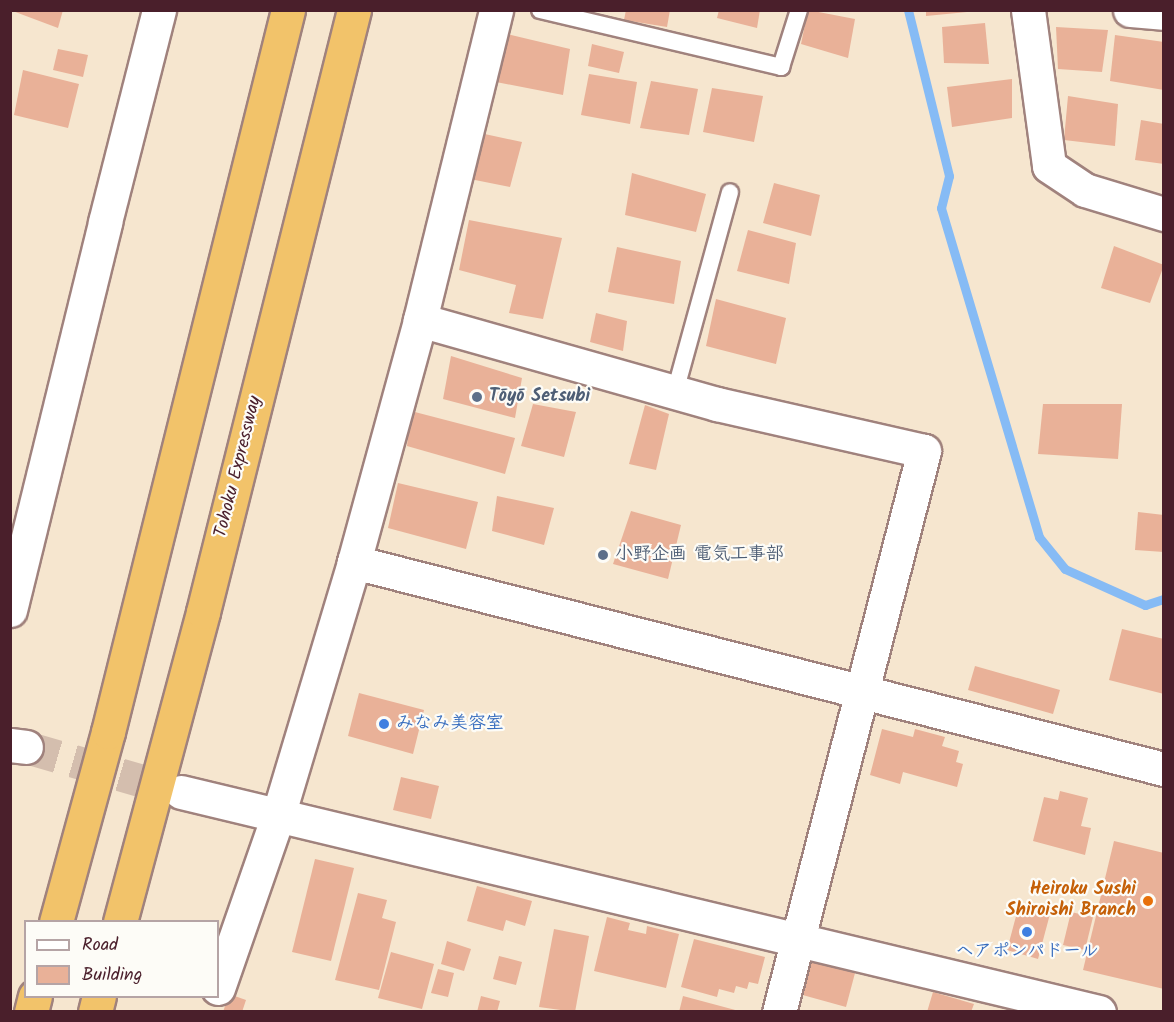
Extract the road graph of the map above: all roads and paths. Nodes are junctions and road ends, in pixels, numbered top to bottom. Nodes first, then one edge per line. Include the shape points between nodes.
1 (159, 10) edge
2 (288, 10) edge
3 (354, 10) edge
4 (496, 10) edge
5 (540, 10) edge
6 (799, 10) edge
7 (1028, 10) edge
8 (1130, 10) edge
9 (1164, 13) edge
10 (730, 192) dead end
11 (1164, 214) edge
12 (420, 320) junction
13 (675, 392) junction
14 (354, 562) junction
15 (10, 610) edge
16 (861, 690) junction
17 (1164, 769) edge
18 (181, 792) tunnel mouth
19 (278, 816) junction
20 (56, 920) edge
21 (120, 920) edge
22 (796, 937) junction
23 (219, 985) edge
24 (779, 1011) edge
25 (1099, 1011) edge

1 - 15 street
2 - 20 highway via 108,732
3 - 21 highway, Tohoku Expressway via 203,612
4 - 12 street
5 - 6 lane via 781,67
7 - 11 street via 1049,166 1085,190
8 - 9 street
10 - 13 lane
12 - 13 street
12 - 14 street
13 - 16 street via 924,451
14 - 16 street
14 - 19 street
16 - 17 street
16 - 22 street
18 - 19 street
19 - 22 street
19 - 23 street
22 - 24 street
22 - 25 street

